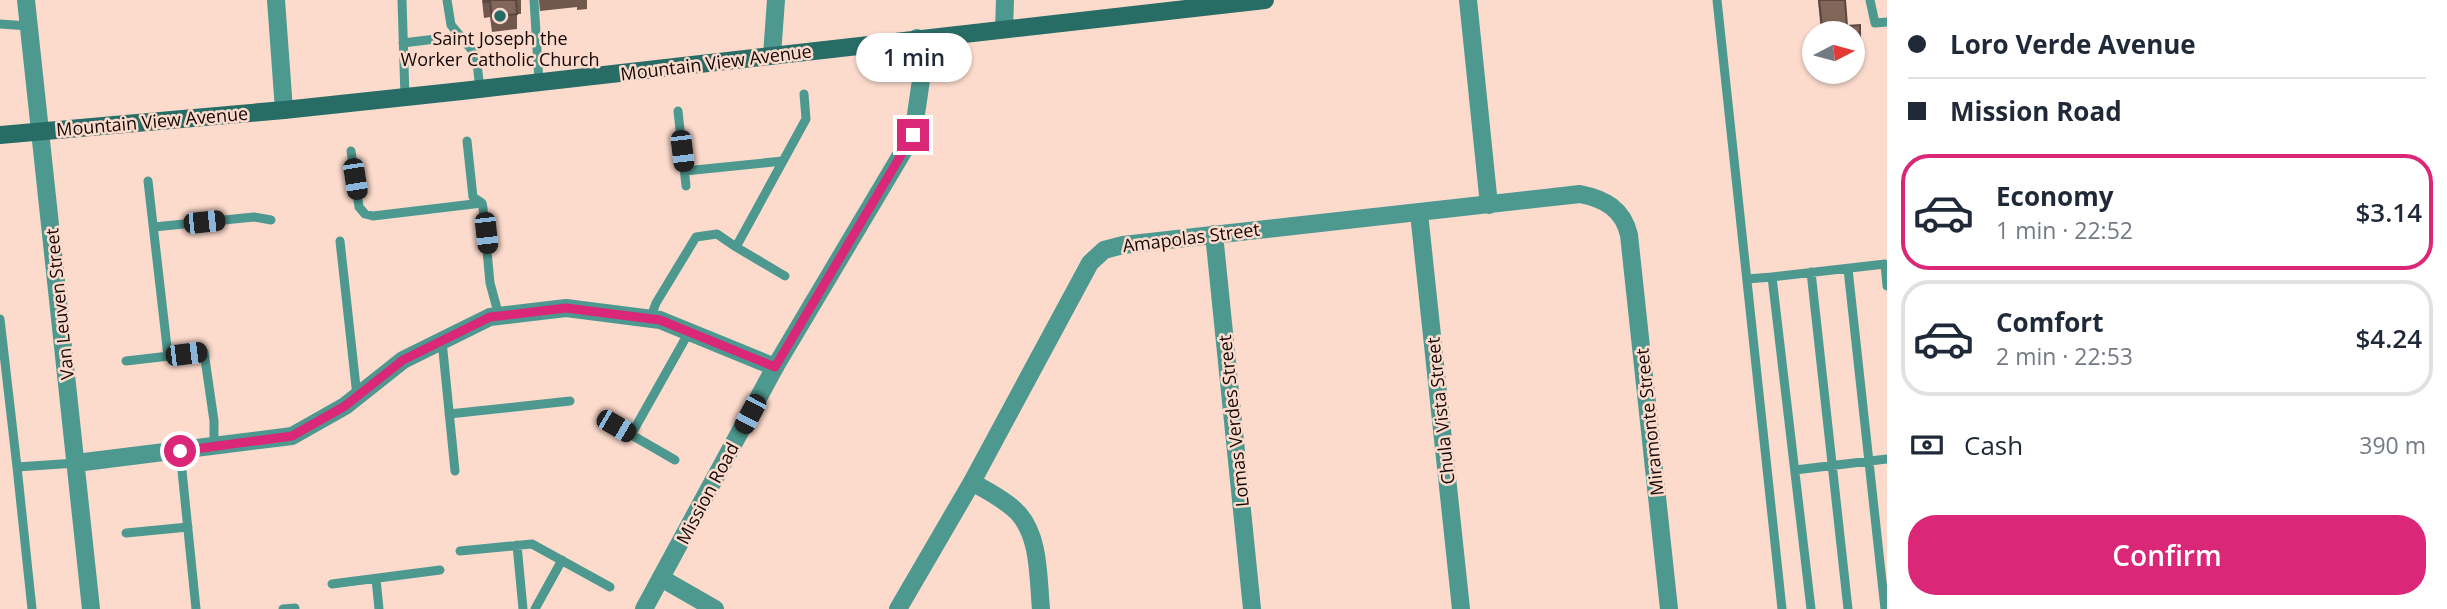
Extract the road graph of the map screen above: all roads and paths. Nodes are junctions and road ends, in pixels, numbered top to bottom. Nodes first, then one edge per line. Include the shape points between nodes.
1 (26, 0) edge
2 (276, 0) edge
3 (402, 0) edge
4 (447, 0) edge
5 (534, 0) edge
6 (776, 0) edge
7 (1004, 0) edge
8 (1265, 0) edge
9 (1468, 0) edge
10 (1717, 0) edge
11 (1870, 0) edge
12 (1227, 2) edge
13 (1887, 22) edge
14 (0, 24) edge
15 (29, 26) junction
16 (1004, 29) junction
17 (460, 36) junction
18 (917, 38) junction
19 (403, 43) junction
20 (772, 55) junction
21 (539, 82) junction
22 (481, 89) junction
23 (804, 94) dead end
24 (405, 97) junction
25 (284, 110) junction
26 (678, 111) dead end
27 (41, 130) junction
28 (0, 135) edge
29 (467, 141) dead end
30 (351, 151) dead end
31 (783, 161) junction
32 (685, 171) junction
33 (148, 180) dead end
34 (686, 186) dead end
35 (482, 203) junction
36 (1489, 205) junction
37 (1419, 213) junction
38 (271, 220) dead end
39 (154, 227) junction
40 (1213, 234) junction
41 (1629, 235) joint
42 (340, 241) dead end
43 (736, 247) junction
44 (1849, 268) junction
45 (1811, 272) junction
46 (785, 276) dead end
47 (1772, 277) junction
48 (1747, 279) junction
49 (1887, 286) edge
50 (499, 316) junction
51 (0, 319) edge
52 (650, 319) junction
53 (689, 332) junction
54 (442, 341) junction
55 (168, 356) junction
56 (125, 361) dead end
57 (775, 367) junction
58 (357, 397) junction
59 (570, 401) dead end
60 (450, 414) junction
61 (616, 426) dead end
62 (631, 435) junction
63 (214, 446) junction
64 (180, 451) junction
65 (1887, 458) edge
66 (675, 460) dead end
67 (1869, 461) junction
68 (76, 463) junction
69 (1832, 465) junction
70 (17, 467) junction
71 (1795, 470) junction
72 (455, 471) dead end
73 (972, 482) junction
74 (188, 527) junction
75 (126, 533) dead end
76 (517, 545) junction
77 (460, 551) dead end
78 (562, 561) junction
79 (440, 570) dead end
80 (661, 578) junction
81 (376, 579) junction
82 (332, 584) dead end
83 (610, 587) dead end
84 (295, 608) edge
85 (32, 609) edge
86 (91, 609) edge
87 (196, 609) edge
88 (283, 609) edge
89 (379, 609) edge
90 (523, 609) edge
91 (535, 609) edge
92 (644, 609) edge
93 (715, 609) edge
94 (898, 609) edge
95 (1041, 609) edge
96 (1252, 609) edge
97 (1461, 609) edge
98 (1669, 609) edge
99 (1782, 609) edge
100 (1811, 609) edge
101 (1848, 609) edge
102 (1885, 609) edge

1 - 15 street, Van Leuven Street
2 - 25 street
3 - 19 lane
4 - 17 lane via 451,25
5 - 21 lane
6 - 20 street
7 - 16 street
8 - 12 main road, Mountain View Avenue
9 - 36 street
10 - 48 lane
11 - 13 lane via 1875,23
12 - 16 main road, Mountain View Avenue
14 - 15 lane
15 - 27 street, Van Leuven Street
16 - 18 main road, Mountain View Avenue
17 - 19 lane
17 - 22 lane via 476,55
18 - 20 main road, Mountain View Avenue
18 - 57 street, Mission Road via 922,74 913,135
19 - 24 lane
20 - 21 main road, Mountain View Avenue
21 - 22 main road, Mountain View Avenue
22 - 24 main road, Mountain View Avenue
23 - 31 lane via 806,119
24 - 25 main road, Mountain View Avenue
25 - 27 main road, Mountain View Avenue
26 - 32 lane
27 - 28 main road, Mountain View Avenue
27 - 68 street, Van Leuven Street
29 - 35 lane via 473,198
30 - 35 lane via 359,207 365,214
31 - 32 lane
31 - 43 lane
32 - 34 lane
33 - 39 lane
35 - 50 lane via 490,283
36 - 37 street, Amapolas Street
36 - 41 street, Amapolas Street via 1580,194 1597,198 1622,215
37 - 40 street, Amapolas Street
37 - 97 street, Chula Vista Street
38 - 39 lane via 254,217
39 - 55 lane
40 - 73 street, Amapolas Street via 1123,245 1095,257
40 - 96 street, Lomas Verdes Street
41 - 98 street, Miramonte Street
42 - 58 lane
43 - 46 lane
43 - 52 lane via 717,234 696,237
44 - 45 lane
44 - 49 lane via 1885,264
44 - 67 lane
45 - 47 lane
45 - 69 lane
47 - 48 lane
47 - 71 lane
48 - 99 lane
50 - 52 street via 566,308
50 - 54 street
51 - 70 lane
52 - 53 street
53 - 57 street
53 - 62 lane
54 - 58 street via 403,360
54 - 60 lane
55 - 56 lane
55 - 63 lane via 204,352
57 - 80 street, Mission Road
58 - 63 street via 292,436
59 - 60 lane
60 - 72 lane
61 - 62 lane
62 - 66 lane
63 - 64 street
64 - 68 street
64 - 74 lane
65 - 67 lane
67 - 69 lane
67 - 102 lane
68 - 70 lane
68 - 86 street, Van Leuven Street
69 - 71 lane
69 - 101 lane
70 - 85 lane
71 - 100 lane
73 - 94 street, Amapolas Street
73 - 95 street via 1011,506 1026,524
74 - 75 lane
74 - 87 lane
76 - 77 lane
76 - 78 lane via 532,544
76 - 90 lane
78 - 83 lane
78 - 91 lane
79 - 81 lane
80 - 92 street, Mission Road
80 - 93 street
81 - 82 lane
81 - 89 lane
84 - 88 lane

